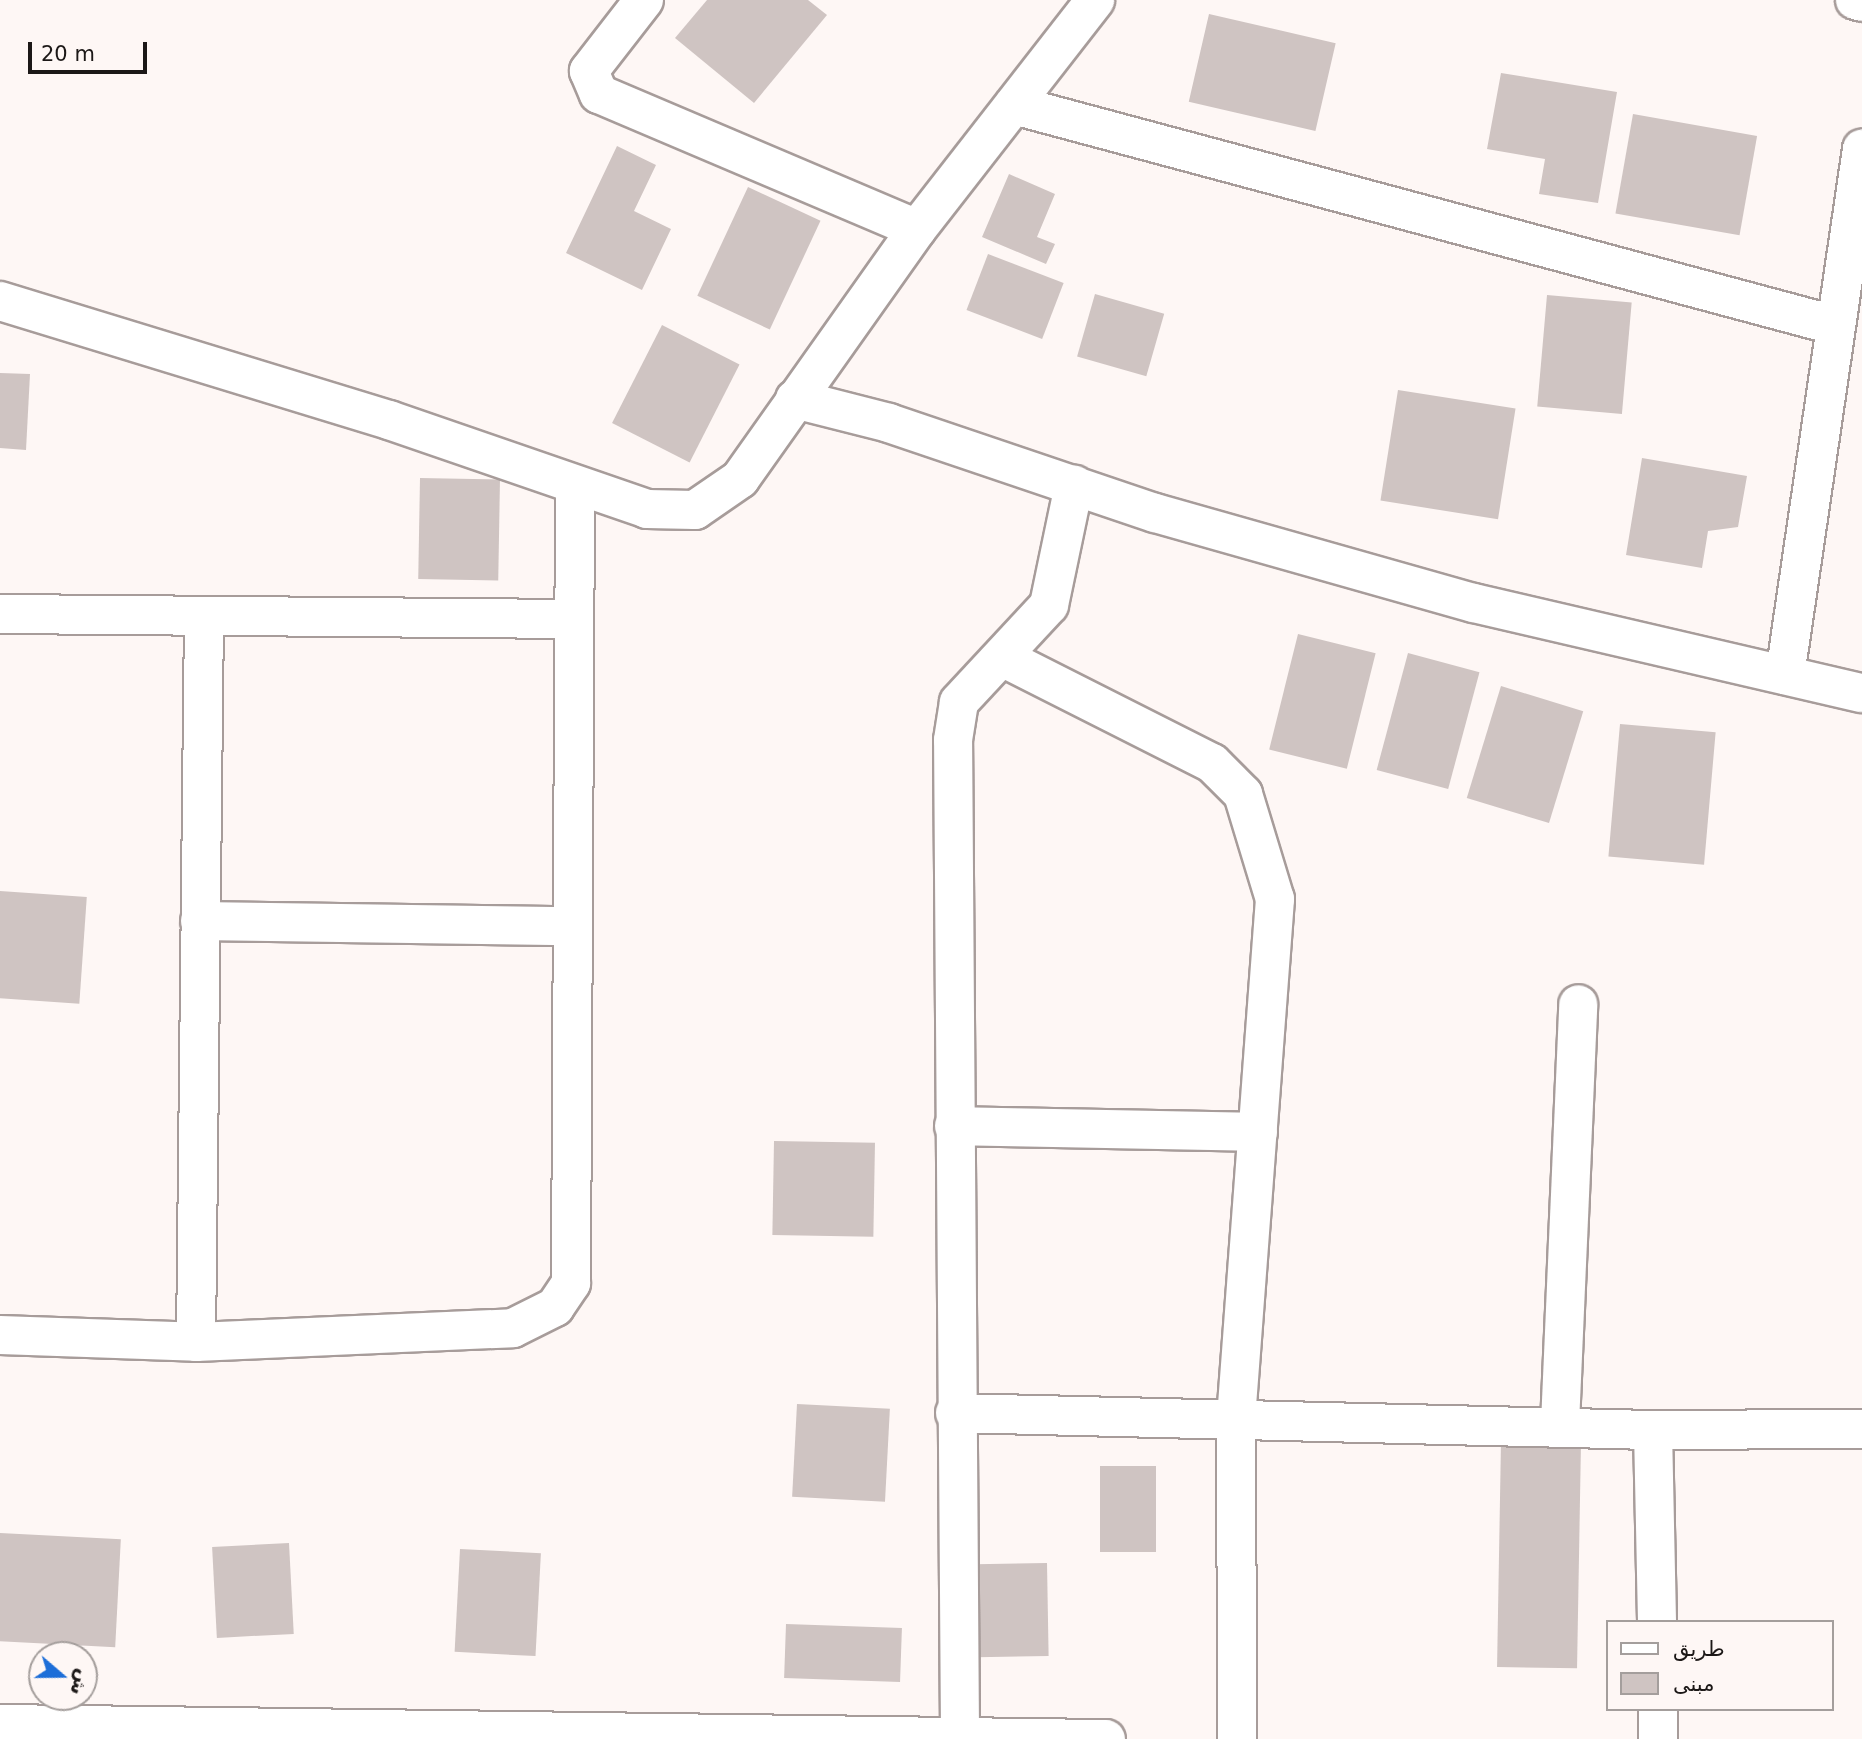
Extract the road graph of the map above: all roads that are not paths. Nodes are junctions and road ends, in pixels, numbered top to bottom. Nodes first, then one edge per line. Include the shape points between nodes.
1 (644, 0) edge
2 (1095, 0) edge
3 (1855, 0) edge
4 (1862, 2) edge
5 (1014, 105) junction
6 (1862, 149) edge
7 (917, 229) junction
8 (0, 301) edge
9 (1835, 325) junction
10 (795, 399) junction
11 (1074, 485) junction
12 (575, 486) junction
13 (0, 614) edge
14 (204, 619) junction
15 (573, 619) junction
16 (1002, 657) junction
17 (1784, 675) junction
18 (1862, 693) edge
19 (200, 921) junction
20 (569, 926) junction
21 (1578, 1004) dead end
22 (954, 1126) junction
23 (1258, 1132) junction
24 (0, 1335) edge
25 (196, 1342) junction
26 (955, 1413) junction
27 (1236, 1419) junction
28 (1560, 1424) junction
29 (1862, 1429) edge
30 (1653, 1430) junction
31 (1657, 1620) edge
32 (1658, 1711) edge
33 (0, 1724) edge
34 (960, 1733) junction
35 (1106, 1739) edge
36 (1237, 1739) edge
37 (1658, 1739) edge

1 - 7 street via 589,71 599,94
2 - 5 street
3 - 4 street
5 - 7 street
5 - 9 street
6 - 9 street
7 - 10 street
8 - 12 street via 388,420
9 - 17 street
10 - 11 street via 889,423
10 - 12 street via 740,479 695,510 647,509
11 - 16 street via 1049,605
11 - 17 street via 1474,603
12 - 15 street
13 - 14 street
14 - 15 street
14 - 19 street
15 - 20 street
16 - 22 street via 959,702 953,740
16 - 23 street via 1168,736 1212,763 1243,794 1275,898
17 - 18 street
19 - 20 street
19 - 25 street
20 - 25 street via 575,1260 571,1283 555,1307 513,1328
21 - 28 street
22 - 23 street
22 - 26 street
23 - 27 street
24 - 25 street
26 - 27 street
26 - 34 street
27 - 28 street
27 - 36 street
28 - 30 street
29 - 30 street
30 - 31 street
32 - 37 street
33 - 34 street
34 - 35 street

